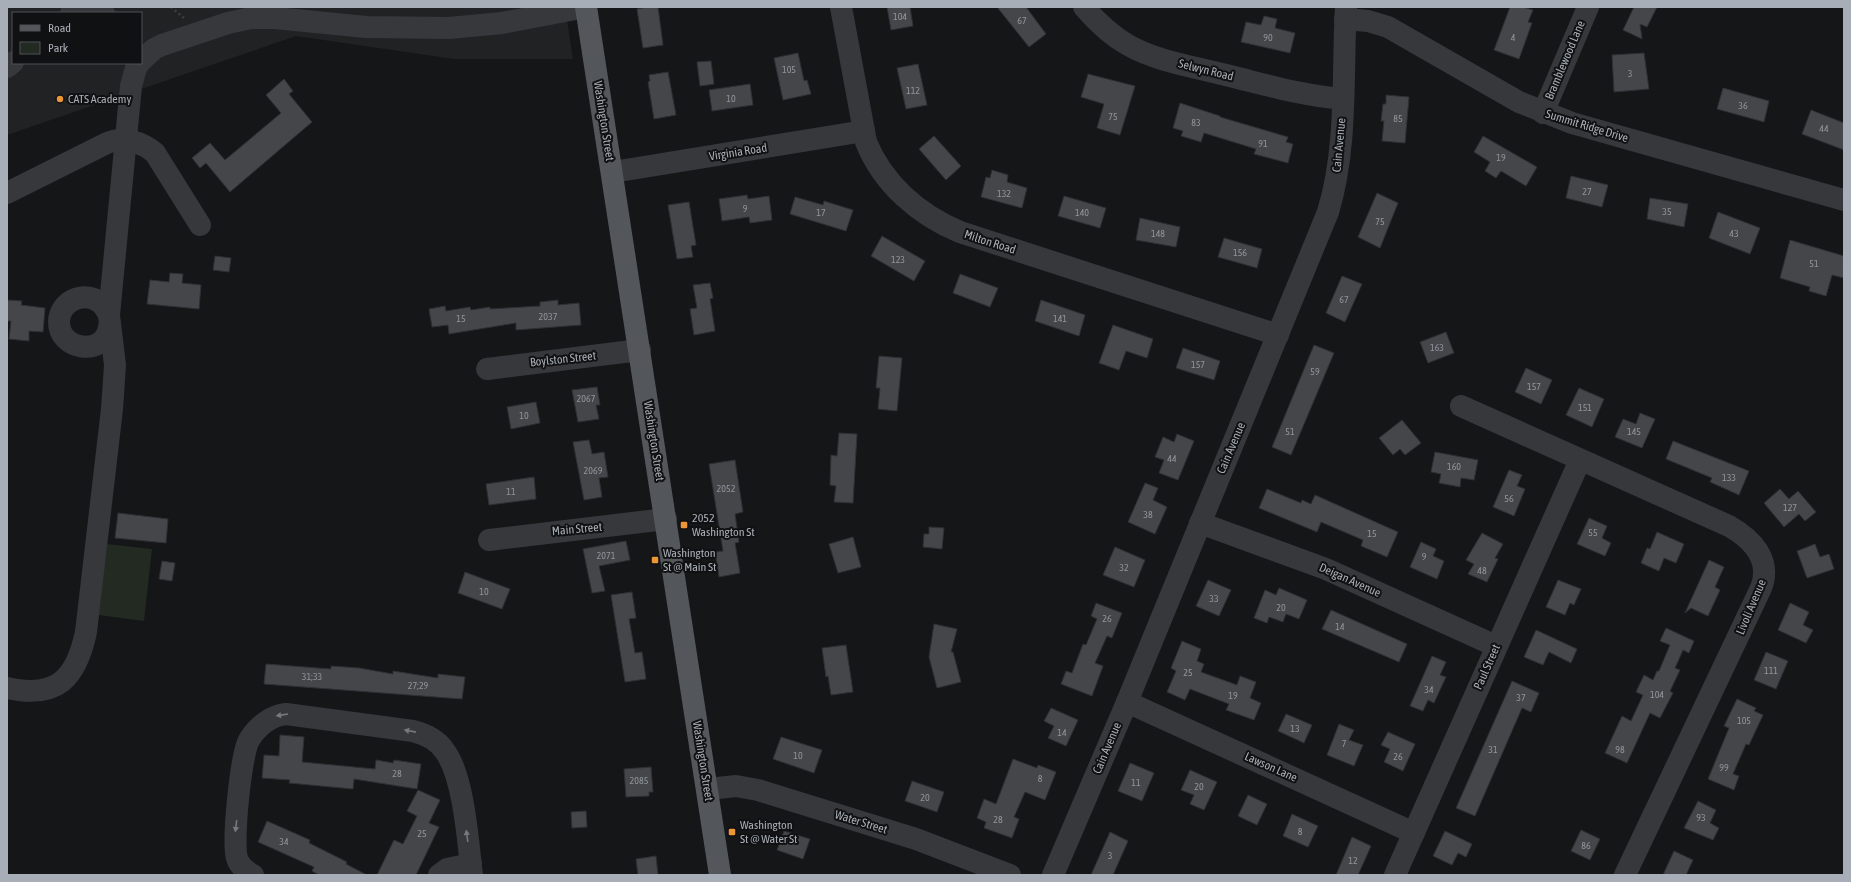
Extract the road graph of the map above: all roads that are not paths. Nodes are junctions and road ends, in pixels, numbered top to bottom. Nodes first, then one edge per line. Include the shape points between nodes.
1 (586, 7) edge
2 (841, 7) edge
3 (1084, 7) edge
4 (1588, 7) edge
5 (1346, 13) edge
6 (142, 57) edge
7 (138, 64) edge
8 (1343, 99) junction
9 (1542, 113) junction
10 (864, 131) junction
11 (125, 140) junction
12 (612, 172) junction
13 (7, 194) edge
14 (1844, 200) edge
15 (200, 225) dead end
16 (1278, 335) junction
17 (640, 350) junction
18 (487, 369) dead end
19 (1461, 406) dead end
20 (1580, 460) junction
21 (666, 519) junction
22 (1200, 522) junction
23 (489, 540) dead end
24 (1496, 646) junction
25 (7, 688) edge
26 (1127, 702) junction
27 (708, 789) junction
28 (1414, 833) junction
29 (472, 869) edge
30 (253, 875) edge
31 (439, 875) edge
32 (720, 875) edge
33 (1010, 875) edge
34 (1053, 875) edge
35 (1395, 875) edge
36 (1625, 875) edge

1 - 6 street via 502,23 449,28 373,27 251,18 162,45
1 - 12 main road, Washington Street
2 - 10 street, Milton Road
3 - 8 street, Selwyn Road via 1114,37 1158,58 1310,95
4 - 9 street, Bramblewood Lane
5 - 8 street, Cain Avenue
5 - 9 street, Summit Ridge Drive via 1388,27 1507,96
7 - 11 street via 131,86
8 - 16 street, Cain Avenue via 1338,168 1332,198
9 - 14 street, Summit Ridge Drive
10 - 12 street, Virginia Road
10 - 16 street, Milton Road via 870,151 891,183 922,211 947,226
11 - 13 street via 107,143
11 - 15 street via 144,146 155,153
11 - 25 street via 109,321 115,365 112,410 83,646 75,667 56,686 27,692
12 - 17 main road, Washington Street
16 - 22 street, Cain Avenue
17 - 18 street, Boylston Street
17 - 21 main road, Washington Street
19 - 20 street, Livoli Avenue
20 - 24 street, Paul Street
20 - 36 street, Livoli Avenue via 1737,530 1753,544 1765,571 1761,588
21 - 23 street, Main Street
21 - 27 main road, Washington Street
22 - 24 street, Deigan Avenue via 1326,569
22 - 26 street, Cain Avenue
24 - 28 street, Paul Street
26 - 28 street, Lawson Lane
26 - 34 street, Cain Avenue
27 - 32 main road, Washington Street
27 - 33 street, Water Street via 736,786 758,790 922,841
28 - 35 street, Paul Street
29 -> 30 street via 457,781 447,754 432,739 413,731 286,714 273,717 261,726 249,740 244,754 235,842 237,859 241,866
29 - 31 street via 447,869

